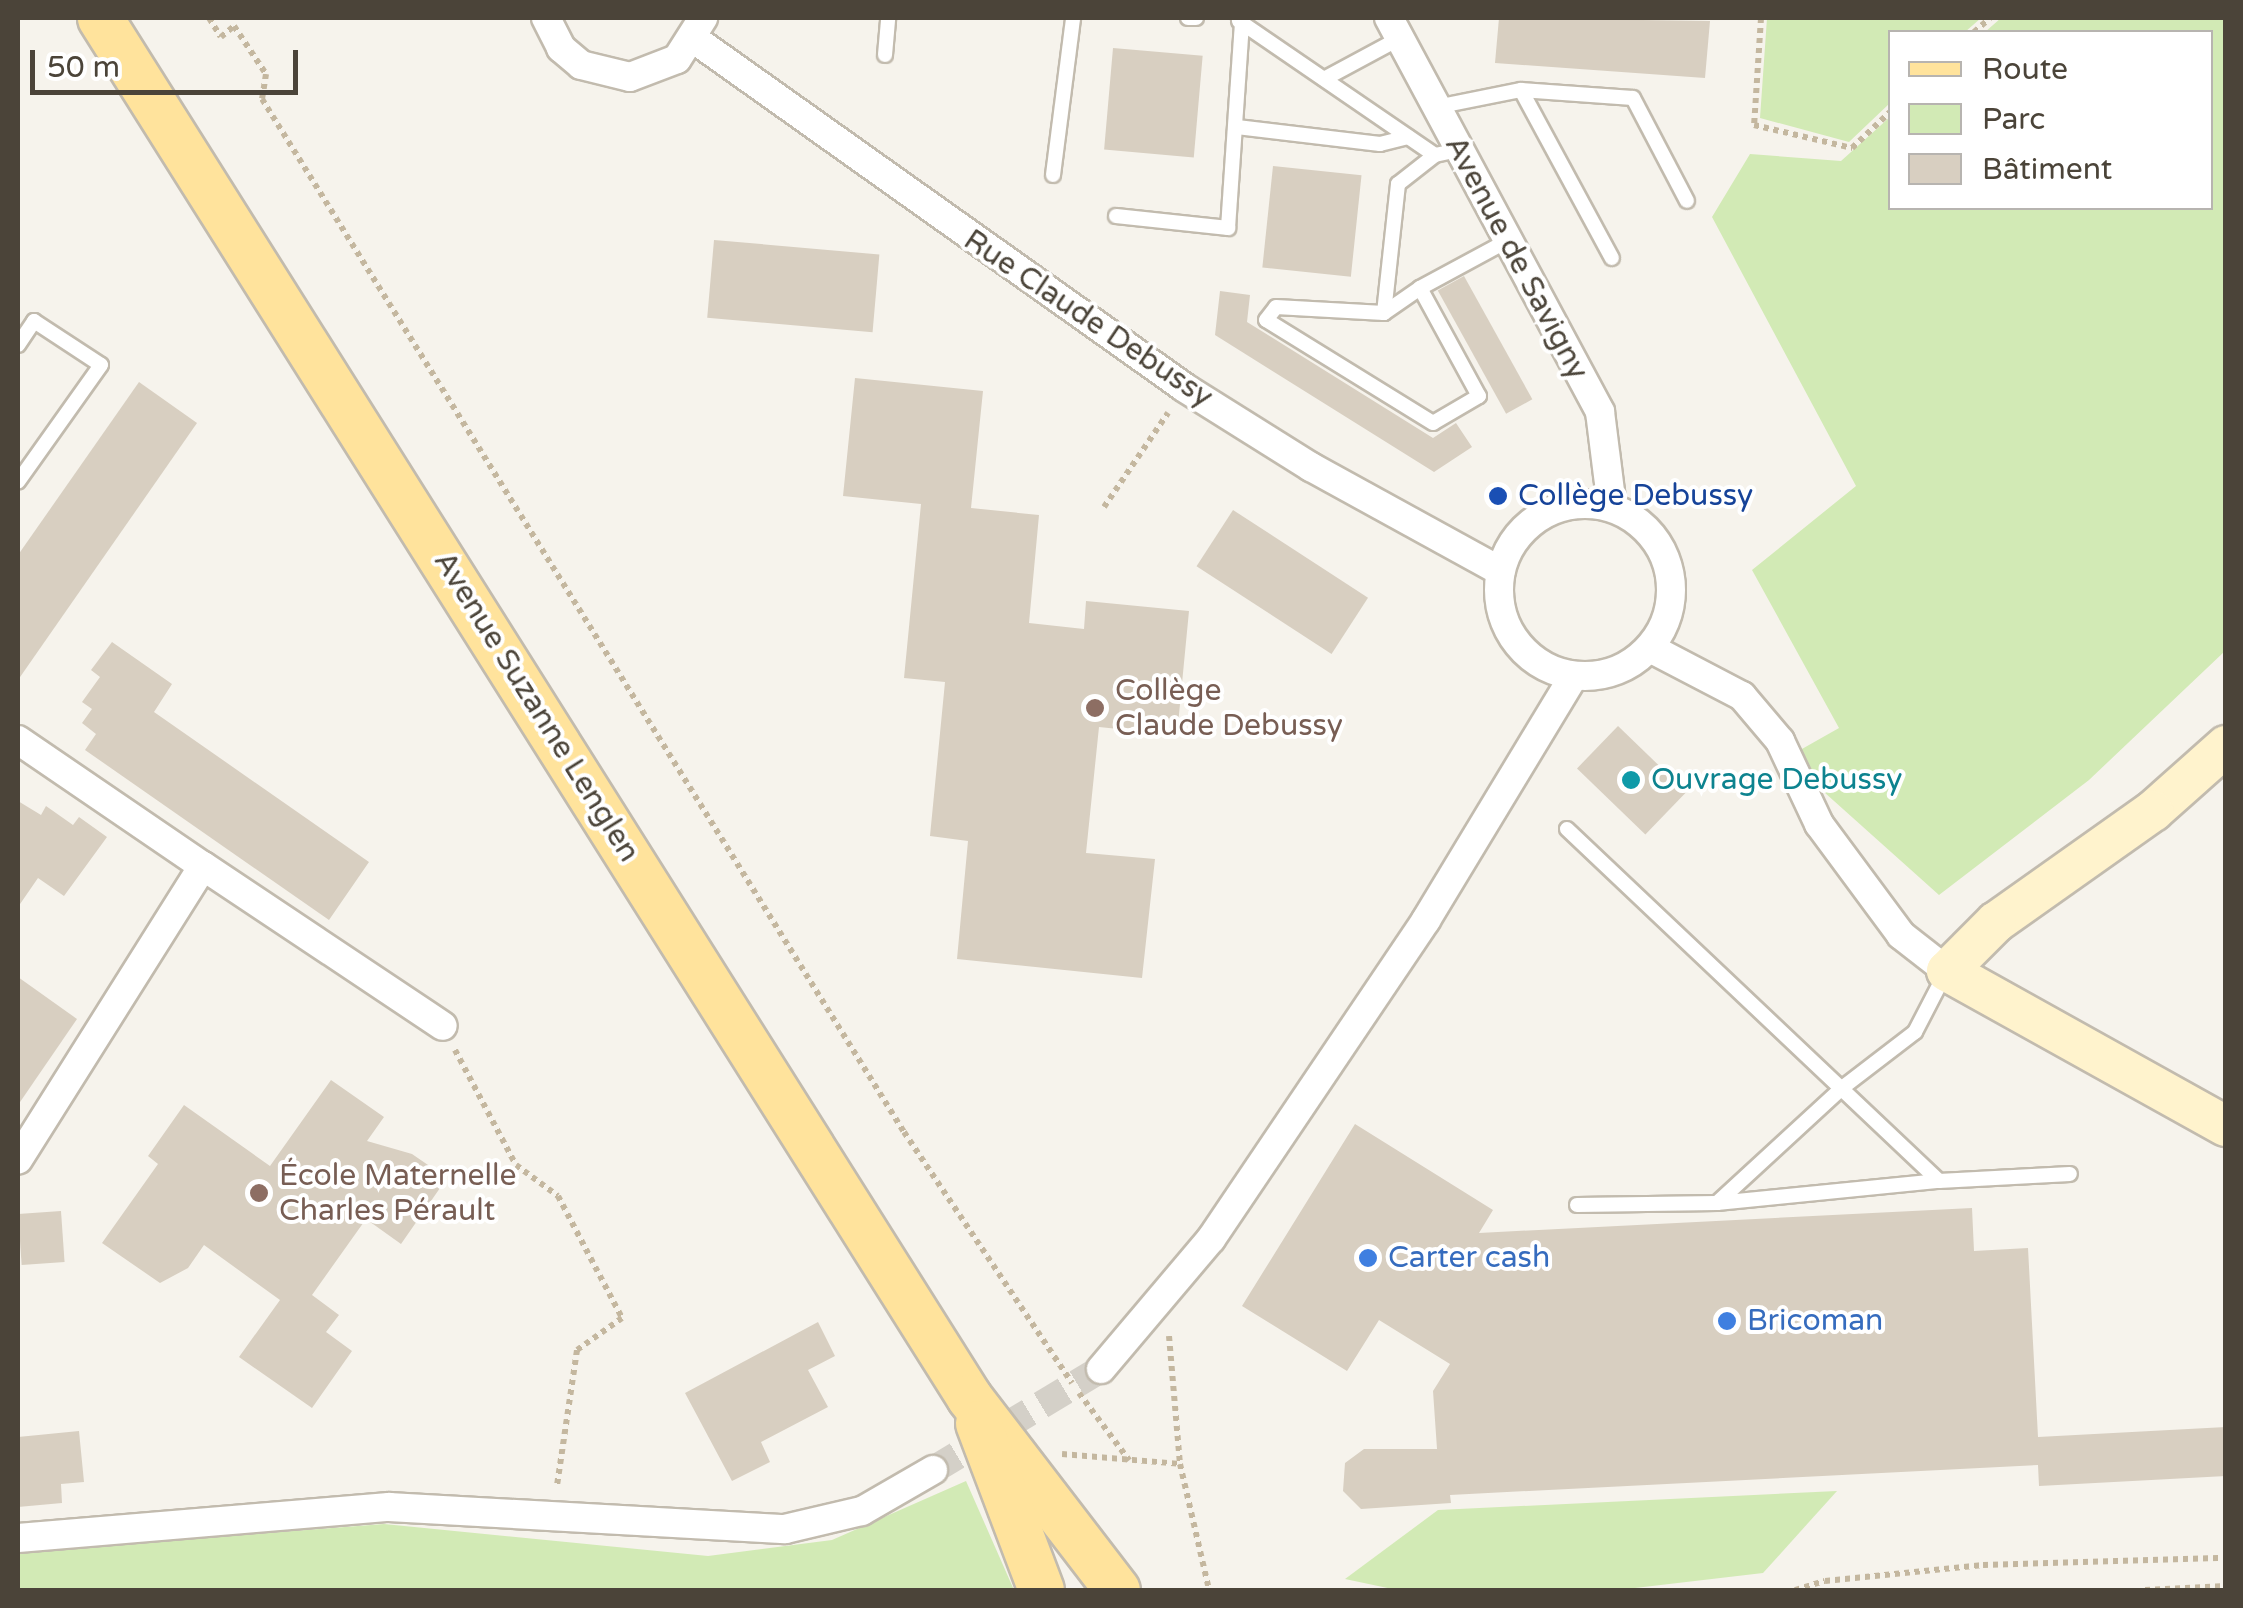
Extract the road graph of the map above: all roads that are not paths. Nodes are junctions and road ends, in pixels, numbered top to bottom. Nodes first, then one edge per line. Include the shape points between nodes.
1 (100, 18) edge
2 (546, 18) edge
3 (888, 18) edge
4 (1073, 18) edge
5 (1238, 20) edge
6 (699, 28) edge
7 (1394, 28) edge
8 (885, 56) dead end
9 (1324, 79) junction
10 (1521, 90) junction
11 (1435, 107) junction
12 (1237, 127) junction
13 (1408, 136) junction
14 (1446, 153) junction
15 (1053, 174) dead end
16 (1687, 201) dead end
17 (1116, 216) dead end
18 (1505, 242) junction
19 (1612, 258) dead end
20 (1420, 288) junction
21 (1384, 314) junction
22 (18, 344) edge
23 (18, 482) edge
24 (1612, 508) junction
25 (1500, 571) junction
26 (1650, 648) junction
27 (1573, 676) junction
28 (18, 740) edge
29 (2226, 746) edge
30 (1567, 829) dead end
31 (203, 866) junction
32 (1947, 971) junction
33 (443, 1026) road end
34 (1842, 1088) junction
35 (2226, 1126) edge
36 (18, 1160) edge
37 (2070, 1174) dead end
38 (1939, 1181) junction
39 (1717, 1204) junction
40 (1577, 1206) dead end
41 (1101, 1369) tunnel mouth
42 (969, 1398) junction
43 (933, 1470) tunnel mouth
44 (18, 1538) edge
45 (1041, 1590) edge
46 (1117, 1590) edge

1 - 42 main road, Avenue Suzanne Lenglen
2 - 6 street via 561,48 604,75 656,72
3 - 8 lane
4 - 15 lane
5 - 9 lane
5 - 12 lane
6 - 25 street, Rue Claude Debussy via 1185,388 1311,467
7 - 9 lane
7 - 11 street, Avenue de Savigny
9 - 13 lane
10 - 11 lane
10 - 16 lane via 1633,98
10 - 19 lane
11 - 14 street, Avenue de Savigny
12 - 13 lane via 1380,144
12 - 17 lane via 1228,228
13 - 14 lane
14 - 18 street, Avenue de Savigny
14 - 21 lane via 1398,184
18 - 20 lane
18 - 24 street, Avenue de Savigny via 1600,412
20 - 21 lane
20 - 21 lane via 1479,396 1433,423 1266,320 1276,307
22 - 23 lane via 34,321 100,365
24 - 25 street via 1570,506 1530,522
24 - 26 street via 1647,531 1669,567 1665,624
25 - 27 street via 1506,627 1546,668
26 - 27 street via 1602,676
26 - 32 street via 1742,696 1780,741 1819,824 1901,935
27 - 41 street via 1426,920 1222,1223
28 - 31 street
29 - 32 street via 2153,811 1996,922
30 - 34 lane
31 - 33 street
31 - 36 street
32 - 34 lane via 1916,1032
32 - 35 street
34 - 38 lane
34 - 39 lane
37 - 38 lane
38 - 39 lane
39 - 40 lane
42 - 45 main road, Avenue Suzanne Lenglen
42 - 46 main road, Avenue Suzanne Lenglen
43 - 44 street via 862,1510 785,1528 713,1529 553,1511 313,1510

